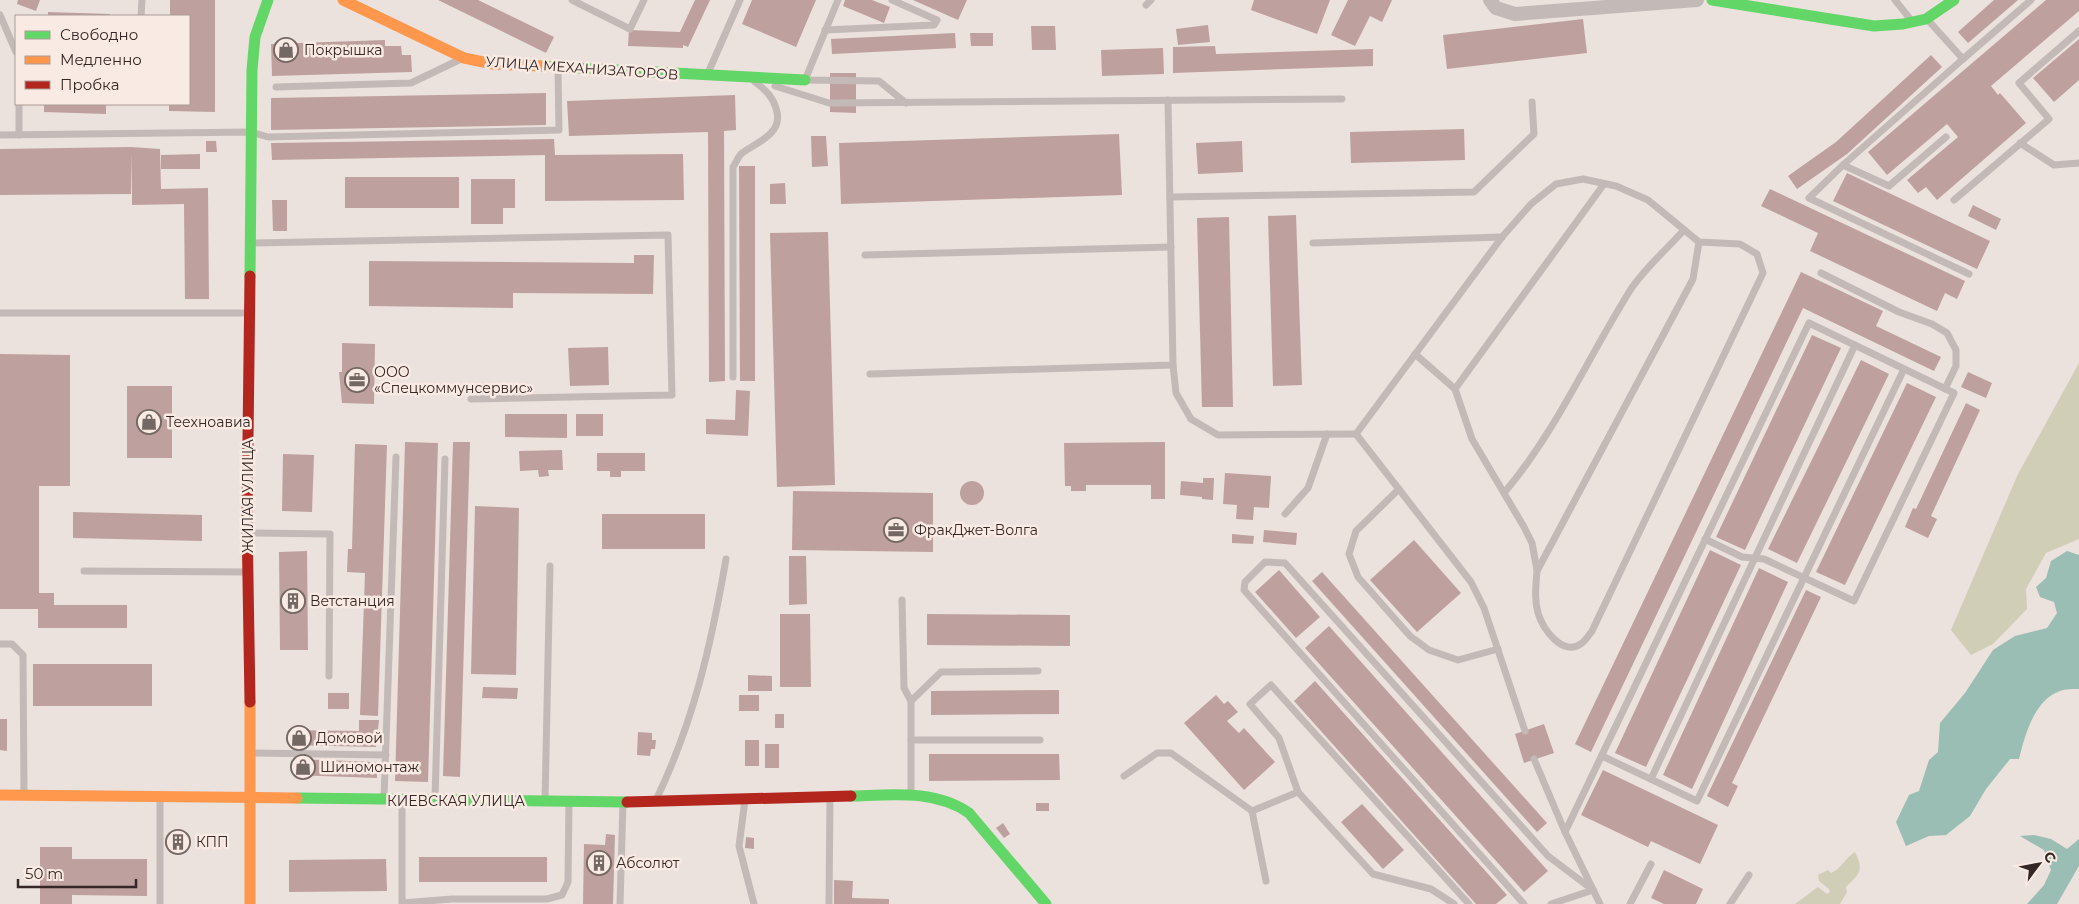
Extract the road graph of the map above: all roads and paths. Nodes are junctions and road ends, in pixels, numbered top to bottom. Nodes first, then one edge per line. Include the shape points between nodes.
1 (142, 0) edge
2 (268, 0) edge
3 (343, 0) edge
4 (572, 0) edge
5 (644, 0) edge
6 (740, 0) edge
7 (838, 0) edge
8 (892, 0) edge
9 (1490, 0) edge
10 (1697, 0) edge
11 (1712, 0) edge
12 (1895, 0) edge
13 (1954, 0) edge
14 (2031, 0) edge
15 (0, 15) edge
16 (141, 15) edge
17 (1926, 18) junction
18 (1913, 22) junction
19 (825, 30) junction
20 (2079, 31) edge
21 (15, 50) edge
22 (464, 58) junction
23 (1963, 59) junction
24 (558, 69) junction
25 (706, 75) junction
26 (749, 77) junction
27 (804, 80) junction
28 (276, 87) dead end
29 (1342, 99) dead end
30 (1168, 100) junction
31 (1532, 102) dead end
32 (906, 103) junction
33 (19, 105) edge
34 (251, 132) junction
35 (0, 135) edge
36 (19, 135) junction
37 (1946, 137) dead end
38 (2020, 143) junction
39 (2079, 163) edge
40 (1843, 165) junction
41 (1604, 184) junction
42 (1170, 198) junction
43 (1954, 200) dead end
44 (1684, 230) junction
45 (1502, 237) junction
46 (1699, 242) junction
47 (250, 243) junction
48 (1313, 243) dead end
49 (1170, 247) junction
50 (865, 255) dead end
51 (1821, 273) dead end
52 (1969, 274) dead end
53 (0, 313) edge
54 (249, 313) junction
55 (1855, 345) junction
56 (1415, 354) junction
57 (1173, 365) junction
58 (1904, 369) junction
59 (870, 374) dead end
60 (733, 377) dead end
61 (1455, 388) junction
62 (1945, 389) junction
63 (471, 399) dead end
64 (1328, 434) junction
65 (1356, 434) junction
66 (396, 457) dead end
67 (445, 459) dead end
68 (1399, 489) junction
69 (1504, 493) junction
70 (1285, 514) dead end
71 (248, 533) junction
72 (1705, 539) junction
73 (1755, 558) junction
74 (726, 559) dead end
75 (550, 566) dead end
76 (1537, 571) junction
77 (84, 572) dead end
78 (248, 572) junction
79 (1804, 578) junction
80 (902, 600) dead end
81 (0, 644) edge
82 (1498, 649) junction
83 (1038, 671) dead end
84 (329, 676) dead end
85 (911, 701) junction
86 (1525, 731) dead end
87 (911, 740) junction
88 (1040, 740) dead end
89 (251, 753) junction
90 (386, 755) junction
91 (1602, 756) junction
92 (1534, 759) dead end
93 (1124, 776) dead end
94 (1651, 779) junction
95 (1298, 792) junction
96 (911, 794) junction
97 (0, 796) edge
98 (24, 796) junction
99 (830, 796) junction
100 (745, 797) junction
101 (160, 798) junction
102 (251, 799) junction
103 (655, 800) junction
104 (384, 801) junction
105 (402, 801) junction
106 (435, 801) junction
107 (545, 801) junction
108 (569, 802) junction
109 (623, 802) junction
110 (1252, 811) junction
111 (1565, 832) junction
112 (1650, 864) dead end
113 (1748, 874) dead end
114 (1266, 881) dead end
115 (1592, 890) junction
116 (556, 901) edge
117 (160, 904) edge
118 (250, 904) edge
119 (400, 904) edge
120 (620, 904) edge
121 (754, 904) edge
122 (829, 904) edge
123 (1046, 904) edge
124 (1454, 904) edge
125 (1469, 904) edge
126 (1524, 904) edge
127 (1550, 904) edge
128 (1600, 904) edge
129 (1630, 904) edge
130 (1730, 904) edge

1 - 16 lane
2 - 34 street, ЖИЛАЯ УЛИЦА via 255,37
3 - 22 street, УЛИЦА МЕХАНИЗАТОРОВ
4 - 5 lane via 630,28
6 - 25 lane
7 - 19 lane
8 - 19 lane via 937,20 934,26
9 - 10 street via 1496,8 1515,14
11 - 18 street via 1874,26
12 - 18 lane
13 - 17 street
14 - 23 lane
15 - 21 lane
17 - 18 street
17 - 23 lane
19 - 27 lane
20 - 38 lane via 2019,83 2049,119
22 - 24 street, УЛИЦА МЕХАНИЗАТОРОВ via 493,64
22 - 28 lane via 411,83
23 - 40 lane
24 - 25 street, УЛИЦА МЕХАНИЗАТОРОВ
24 - 34 lane via 559,130 268,137
25 - 26 street, УЛИЦА МЕХАНИЗАТОРОВ
26 - 27 street, УЛИЦА МЕХАНИЗАТОРОВ
26 - 32 lane via 829,103
26 - 60 lane via 767,91 776,104 778,116 775,129 740,155 733,167
27 - 32 lane via 879,81
29 - 30 lane
30 - 32 lane
30 - 42 lane
31 - 42 lane via 1534,134 1474,192
33 - 36 lane
34 - 36 lane
34 - 47 street, ЖИЛАЯ УЛИЦА
35 - 36 lane
37 - 40 lane via 1889,186
38 - 39 lane via 2054,165
38 - 43 lane
40 - 52 lane via 1809,198
41 - 44 lane via 1648,200
41 - 45 lane via 1583,179 1556,184 1531,204
41 - 61 lane
42 - 49 lane
44 - 46 lane
44 - 69 lane via 1632,288 1553,425
45 - 48 lane
45 - 56 lane
46 - 76 lane via 1693,279
46 - 76 lane via 1740,244 1757,254 1763,273 1592,631 1581,644 1557,643 1544,627 1535,595
47 - 54 street, ЖИЛАЯ УЛИЦА
47 - 63 lane via 668,235 672,395
49 - 50 lane
49 - 57 lane
51 - 62 lane via 1947,333 1956,350 1956,366
53 - 54 lane
54 - 71 street, ЖИЛАЯ УЛИЦА
55 - 58 lane
55 - 72 lane via 1809,323
55 - 73 lane
56 - 61 lane
56 - 65 lane
57 - 59 lane
57 - 64 lane via 1176,393 1192,419 1218,435
58 - 62 lane
58 - 79 lane
61 - 69 lane via 1472,439
62 - 79 lane via 1954,393 1854,601
64 - 65 lane
64 - 70 lane via 1308,488
65 - 68 lane
66 - 90 lane
67 - 106 lane
68 - 82 lane via 1471,582
68 - 82 lane via 1356,531 1349,554 1358,577 1410,636 1429,650 1458,660
69 - 76 lane via 1532,543
71 - 78 street, ЖИЛАЯ УЛИЦА
71 - 84 lane via 330,534
72 - 73 lane via 1742,557
72 - 91 lane
73 - 79 lane
73 - 94 lane
74 - 103 lane via 713,637 690,718 672,768
75 - 107 lane
77 - 78 lane
78 - 89 street, ЖИЛАЯ УЛИЦА
79 - 94 lane via 1697,801
80 - 85 lane via 904,688
81 - 98 lane via 12,644 24,656
82 - 86 lane
83 - 85 lane via 941,672
85 - 87 lane
87 - 88 lane
87 - 96 lane
89 - 90 lane
89 - 102 street, ЖИЛАЯ УЛИЦА
90 - 104 lane
91 - 94 lane
91 - 111 lane
92 - 111 lane
93 - 110 lane via 1157,753 1171,753
95 - 110 lane
95 - 124 lane via 1373,874 1431,889
95 - 125 lane via 1279,738 1250,704 1271,685
96 - 99 street, КИЕВСКАЯ УЛИЦА
96 - 123 street, КИЕВСКАЯ УЛИЦА via 956,804 969,813
97 - 98 street, КИЕВСКАЯ УЛИЦА
98 - 101 street, КИЕВСКАЯ УЛИЦА
99 - 100 street, КИЕВСКАЯ УЛИЦА
99 - 122 lane
100 - 103 street, КИЕВСКАЯ УЛИЦА
100 - 121 lane via 739,846
101 - 102 street, КИЕВСКАЯ УЛИЦА
101 - 117 lane
102 - 104 street, КИЕВСКАЯ УЛИЦА
102 - 118 street, ЖИЛАЯ УЛИЦА
103 - 109 street, КИЕВСКАЯ УЛИЦА
104 - 105 street, КИЕВСКАЯ УЛИЦА
105 - 106 street, КИЕВСКАЯ УЛИЦА
105 - 119 lane
106 - 107 street, КИЕВСКАЯ УЛИЦА
107 - 108 street, КИЕВСКАЯ УЛИЦА
108 - 109 street, КИЕВСКАЯ УЛИЦА
108 - 116 lane via 568,882 566,890
109 - 120 lane
110 - 114 lane
111 - 115 lane
112 - 129 lane
113 - 130 lane
115 - 126 lane via 1548,856 1284,563 1265,562 1245,582 1244,590
115 - 127 lane
115 - 128 lane
116 - 119 lane via 452,900

